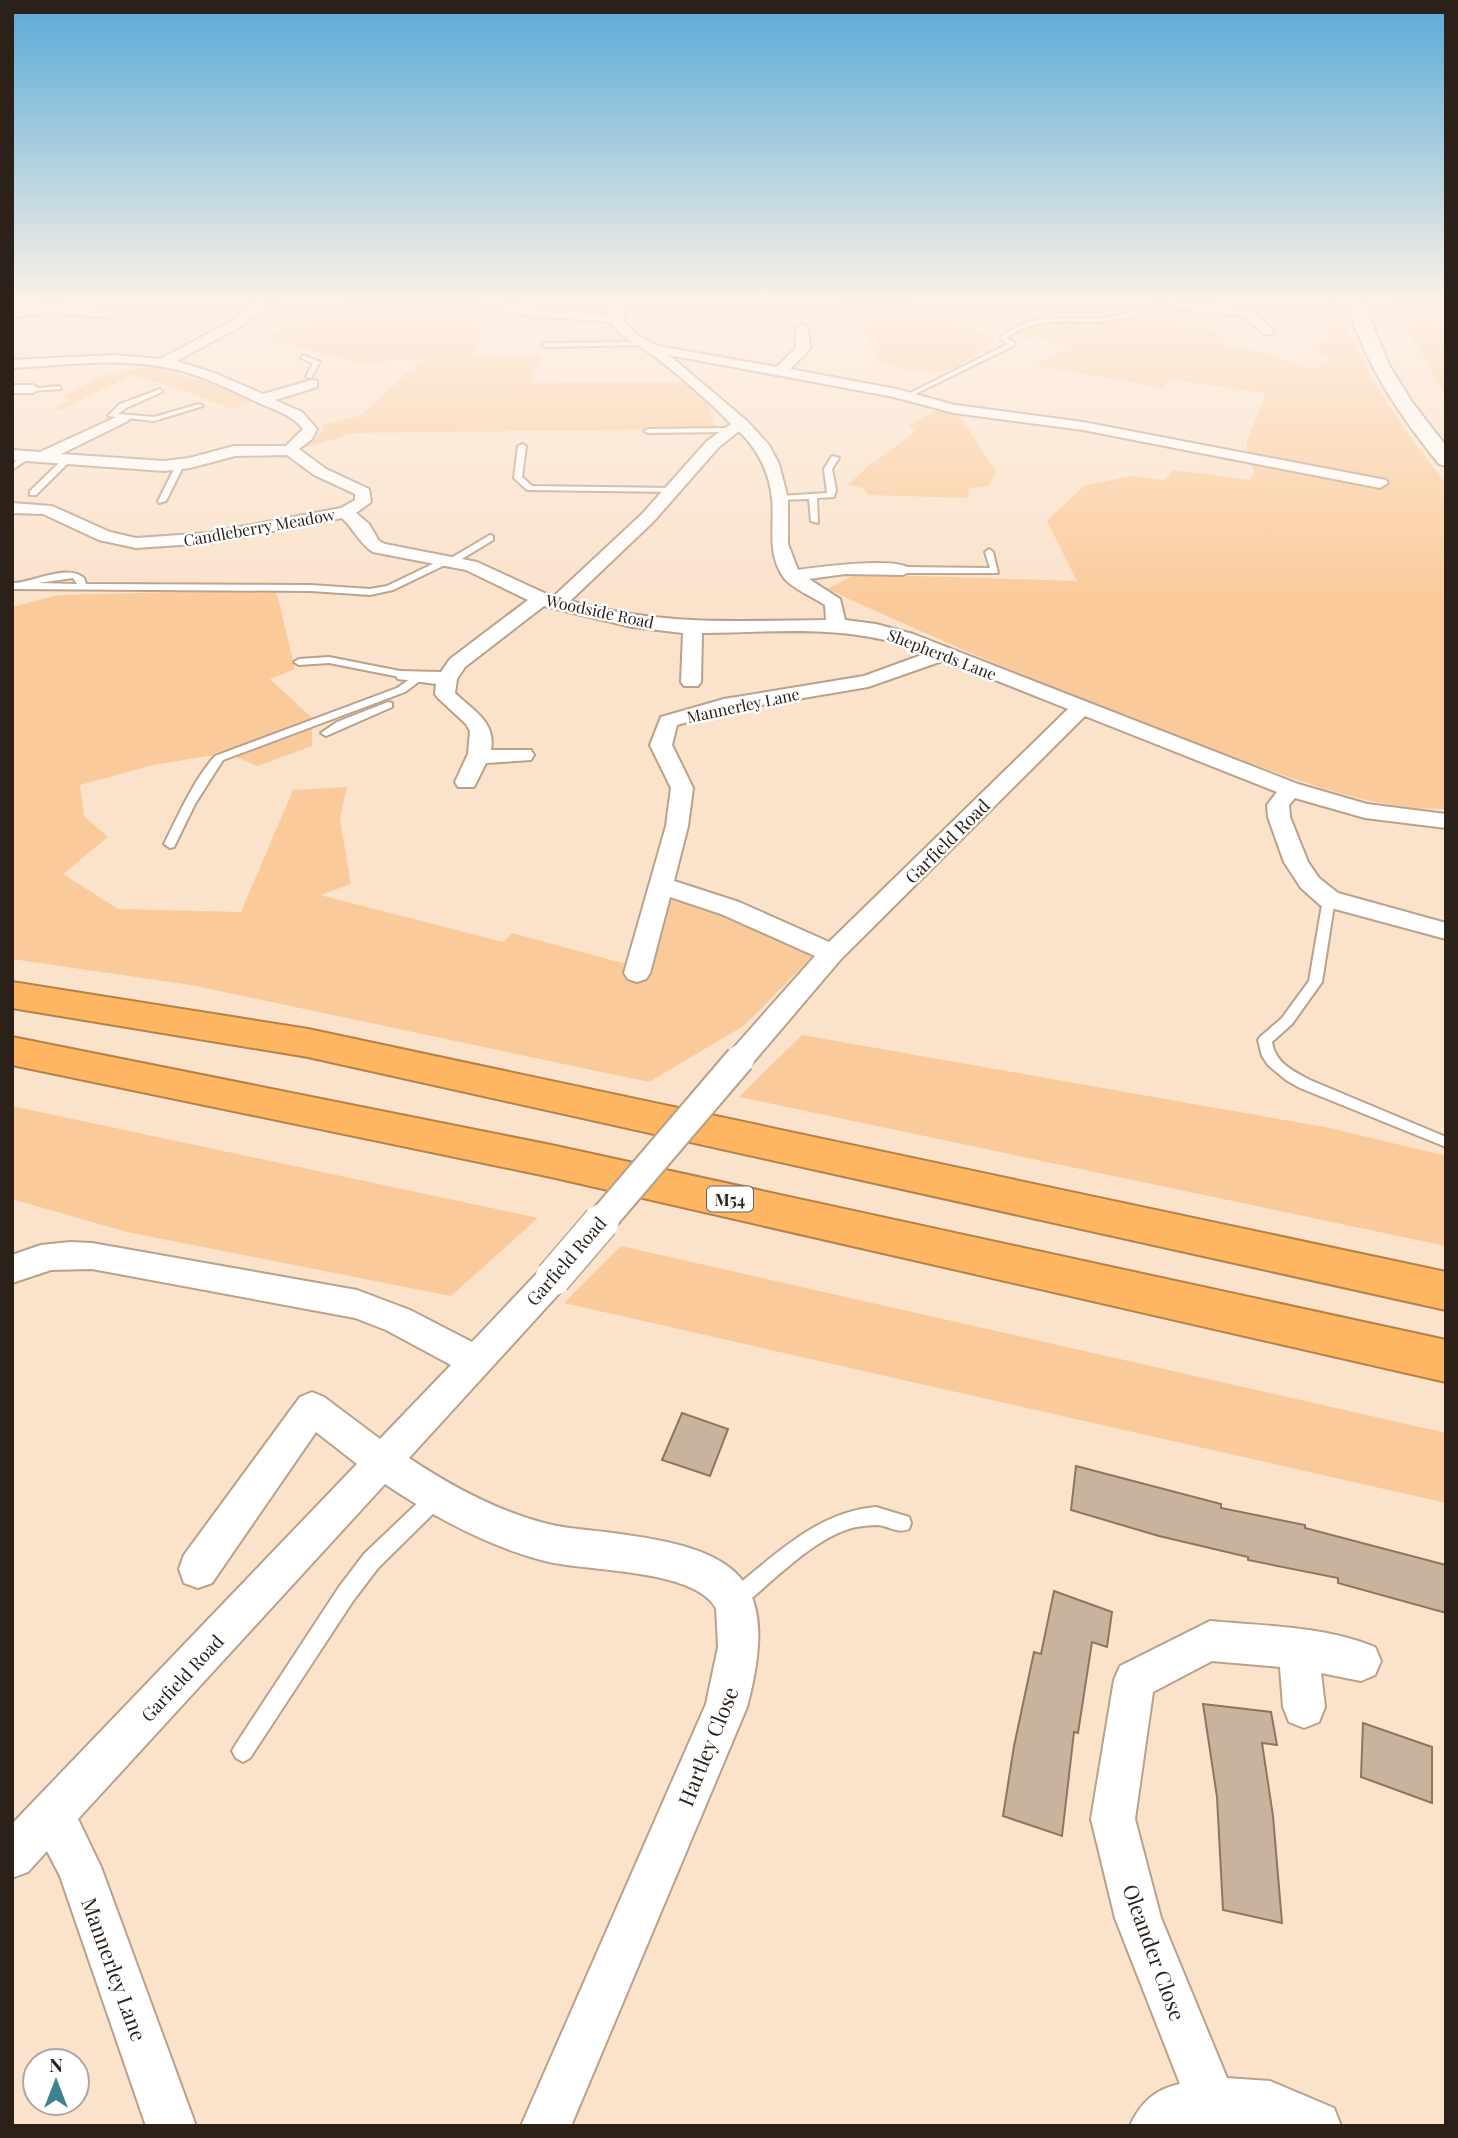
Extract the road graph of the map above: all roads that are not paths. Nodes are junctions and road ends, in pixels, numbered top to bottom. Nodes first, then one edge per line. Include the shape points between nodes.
1 (134, 401) edge
2 (266, 401) edge
3 (707, 401) edge
4 (924, 401) edge
5 (1402, 401) edge
6 (200, 406) dead end
7 (123, 418) junction
8 (735, 427) junction
9 (648, 431) dead end
10 (522, 446) dead end
11 (291, 450) junction
12 (27, 456) edge
13 (835, 458) dead end
14 (1446, 460) edge
15 (66, 461) junction
16 (180, 465) junction
17 (12, 468) edge
18 (1380, 483) dead end
19 (674, 490) junction
20 (33, 493) dead end
21 (780, 498) junction
22 (813, 498) junction
23 (162, 501) dead end
24 (12, 508) edge
25 (346, 512) junction
26 (815, 521) dead end
27 (490, 538) dead end
28 (989, 552) dead end
29 (450, 561) junction
30 (903, 569) joint
31 (792, 576) junction
32 (16, 586) edge
33 (548, 601) junction
34 (836, 625) junction
35 (694, 628) junction
36 (943, 654) junction
37 (299, 662) dead end
38 (426, 677) junction
39 (691, 682) dead end
40 (1081, 708) junction
41 (326, 733) dead end
42 (523, 755) dead end
43 (478, 757) junction
44 (466, 782) dead end
45 (1290, 789) junction
46 (1446, 821) edge
47 (170, 844) dead end
48 (660, 885) junction
49 (1329, 899) junction
50 (1446, 931) edge
51 (832, 953) junction
52 (637, 973) dead end
53 (12, 995) edge
54 (12, 1051) edge
55 (1444, 1142) edge
56 (12, 1270) edge
57 (1446, 1290) edge
58 (476, 1361) junction
59 (1446, 1361) edge
60 (381, 1463) junction
61 (436, 1497) junction
62 (902, 1523) dead end
63 (198, 1569) dead end
64 (734, 1600) junction
65 (1299, 1649) junction
66 (1361, 1661) dead end
67 (1304, 1707) dead end
68 (243, 1751) dead end
69 (52, 1815) junction
70 (13, 1855) edge
71 (1212, 2102) junction
72 (171, 2126) edge
73 (546, 2126) edge
74 (1155, 2126) edge
75 (1316, 2126) edge

1 - 7 lane via 112,416
2 - 11 street via 310,426 309,435
3 - 8 street
4 - 18 street
5 - 14 main road
6 - 7 lane via 154,419
7 - 12 street
8 - 9 lane
8 - 19 street via 711,445
8 - 21 street via 761,445
10 - 19 lane via 518,478 530,488
11 - 16 street via 234,451
11 - 25 street via 320,472 363,492 363,502
12 - 15 street
12 - 17 lane
13 - 22 lane via 826,472 833,492
15 - 16 street
15 - 20 lane
16 - 23 lane
19 - 33 street via 575,588
21 - 22 lane
21 - 31 street via 779,544
22 - 26 lane
24 - 25 street, Candleberry Meadow via 46,509 94,532 136,543 209,538
25 - 29 street, Woodside Road via 379,548
27 - 29 lane
28 - 30 lane via 995,570
29 - 32 lane via 370,592
29 - 33 street, Woodside Road via 482,570
30 - 31 street via 845,569
31 - 34 street via 834,603
33 - 35 street, Woodside Road via 619,619
33 - 38 street via 457,663
34 - 35 street, Woodside Road
34 - 36 street, Shepherds Lane via 891,633
35 - 39 street
36 - 40 street, Shepherds Lane
36 - 48 street, Mannerley Lane via 868,681 724,705 668,721 661,746 682,788 677,826
37 - 38 lane via 328,660
38 - 41 lane via 395,702
38 - 43 street via 478,725 482,742
38 - 47 lane via 401,691 219,758
40 - 45 street, Shepherds Lane
40 - 51 street, Garfield Road
42 - 43 street
43 - 44 street
45 - 46 street, Shepherds Lane via 1365,811
45 - 49 street via 1278,805 1279,817 1303,872
48 - 51 street via 730,908
48 - 52 street, Mannerley Lane
49 - 50 street
49 - 55 lane via 1315,982 1287,1021 1265,1040 1265,1049 1271,1060 1305,1084
51 - 58 street, Garfield Road, bridge
53 - 57 highway via 308,1043
54 - 59 highway, M54 via 291,1105 864,1228
56 - 58 street via 43,1255 92,1255 357,1304
58 - 60 street, Garfield Road
60 - 61 street
60 - 63 street via 312,1408
60 - 69 street, Garfield Road
61 - 64 street via 544,1542 687,1566 726,1587
61 - 68 lane via 371,1561
62 - 64 lane via 877,1516 852,1518 824,1532
64 - 73 street, Hartley Close via 738,1648 726,1707
65 - 66 street, Oleander Close
65 - 67 street
65 - 71 street, Oleander Close via 1210,1641 1134,1680 1113,1819 1138,1918
69 - 70 street, Garfield Road
69 - 72 street, Mannerley Lane via 79,1867
71 - 74 street via 1172,2110
71 - 75 street via 1270,2106

